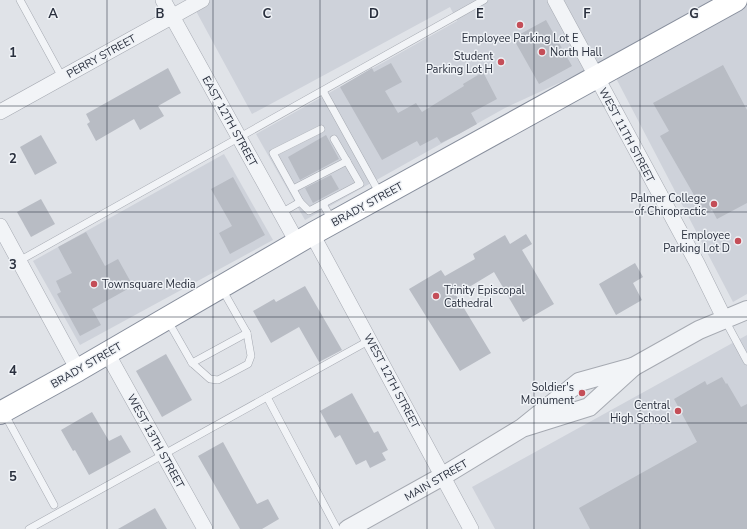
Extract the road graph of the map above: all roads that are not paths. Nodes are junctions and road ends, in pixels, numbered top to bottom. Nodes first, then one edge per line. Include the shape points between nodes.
1 (20, 0) edge
2 (163, 0) edge
3 (202, 0) edge
4 (484, 0) edge
5 (555, 0) edge
6 (736, 0) edge
7 (173, 16) junction
8 (62, 77) junction
9 (596, 77) junction
10 (323, 91) junction
11 (0, 112) edge
12 (321, 129) dead end
13 (239, 138) junction
14 (334, 139) dead end
15 (347, 161) junction
16 (363, 163) junction
17 (352, 170) junction
18 (293, 188) junction
19 (381, 196) junction
20 (300, 202) junction
21 (281, 213) junction
22 (328, 213) junction
23 (0, 226) edge
24 (305, 238) junction
25 (19, 261) junction
26 (221, 287) junction
27 (747, 310) edge
28 (167, 319) junction
29 (725, 320) junction
30 (247, 333) junction
31 (370, 340) junction
32 (107, 354) junction
33 (747, 361) edge
34 (192, 363) junction
35 (634, 367) junction
36 (78, 370) junction
37 (267, 397) junction
38 (1, 412) edge
39 (522, 428) junction
40 (163, 455) junction
41 (443, 476) junction
42 (54, 505) dead end
43 (29, 529) edge
44 (205, 529) edge
45 (337, 529) edge
46 (348, 529) edge
47 (471, 529) edge

1 - 8 lane
2 - 7 street, EAST 12TH STREET
3 - 7 street, PERRY STREET
4 - 10 lane
5 - 9 street, WEST 11TH STREET
6 - 9 highway, BRADY STREET
7 - 8 street, PERRY STREET
7 - 13 street, EAST 12TH STREET
8 - 11 street, PERRY STREET
9 - 19 highway, BRADY STREET
9 - 29 street, WEST 11TH STREET
10 - 13 lane
10 - 16 lane
12 - 18 lane via 273,153
13 - 21 street, EAST 12TH STREET
13 - 25 lane
14 - 15 lane
15 - 17 lane
15 - 18 lane
16 - 17 lane
16 - 19 lane
17 - 22 lane via 360,184
18 - 20 lane
19 - 22 highway, BRADY STREET
20 - 21 lane
20 - 22 lane via 309,211
21 - 24 street, EAST 12TH STREET
22 - 24 highway, BRADY STREET
23 - 25 street
24 - 26 highway, BRADY STREET
24 - 31 street, WEST 12TH STREET
25 - 36 street
26 - 28 highway, BRADY STREET
26 - 30 lane
27 - 29 street, MAIN STREET
28 - 32 highway, BRADY STREET
28 - 34 lane
29 - 33 lane
29 - 35 street, MAIN STREET via 699,330
30 - 34 lane
30 - 34 lane via 251,356 248,364 218,380 210,379
31 - 37 lane
31 - 41 street, WEST 12TH STREET
32 - 36 highway, BRADY STREET
32 - 40 street, WEST 13TH STREET
35 - 39 street, MAIN STREET via 579,382
35 - 39 street, MAIN STREET via 589,407
36 - 38 highway, BRADY STREET
37 - 40 lane
37 - 45 lane
38 - 42 lane
39 - 41 street, MAIN STREET
40 - 43 lane
40 - 44 street, WEST 13TH STREET
41 - 46 street, MAIN STREET
41 - 47 street, WEST 12TH STREET

